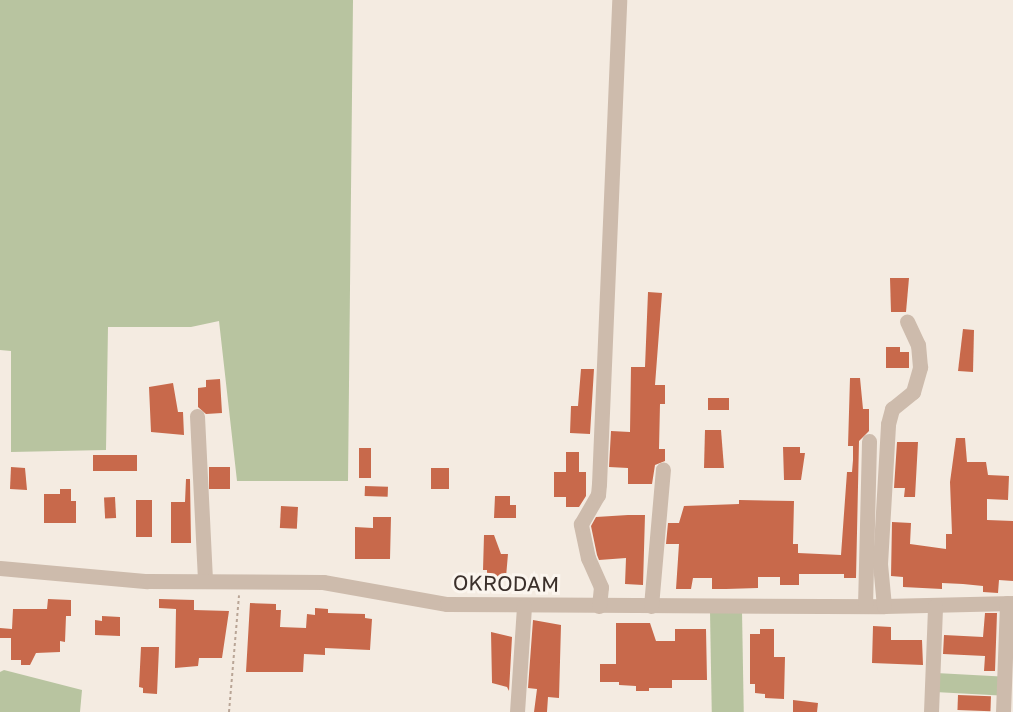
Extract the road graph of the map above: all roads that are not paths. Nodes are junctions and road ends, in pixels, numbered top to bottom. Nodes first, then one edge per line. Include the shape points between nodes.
1 (619, 0) edge
2 (907, 321) dead end
3 (197, 417) dead end
4 (869, 441) dead end
5 (663, 470) dead end
6 (0, 568) edge
7 (205, 580) junction
8 (1010, 603) edge
9 (524, 606) junction
10 (599, 606) junction
11 (651, 606) junction
12 (865, 606) junction
13 (884, 606) junction
14 (935, 606) junction
15 (517, 712) edge
16 (931, 712) edge
17 (1003, 712) edge

1 - 10 street via 599,484 598,495 581,524 588,558 601,587
2 - 13 street via 918,345 920,367 913,392 892,410 888,424 880,564
3 - 7 street
4 - 12 street
5 - 11 street
6 - 7 street, OKRODAM via 113,579
7 - 9 street, OKRODAM via 323,582 447,604
8 - 14 street, OKRODAM
8 - 17 street
9 - 10 street, OKRODAM
9 - 15 street
10 - 11 street, OKRODAM
11 - 12 street, OKRODAM
12 - 13 street, OKRODAM
13 - 14 street, OKRODAM
14 - 16 street

